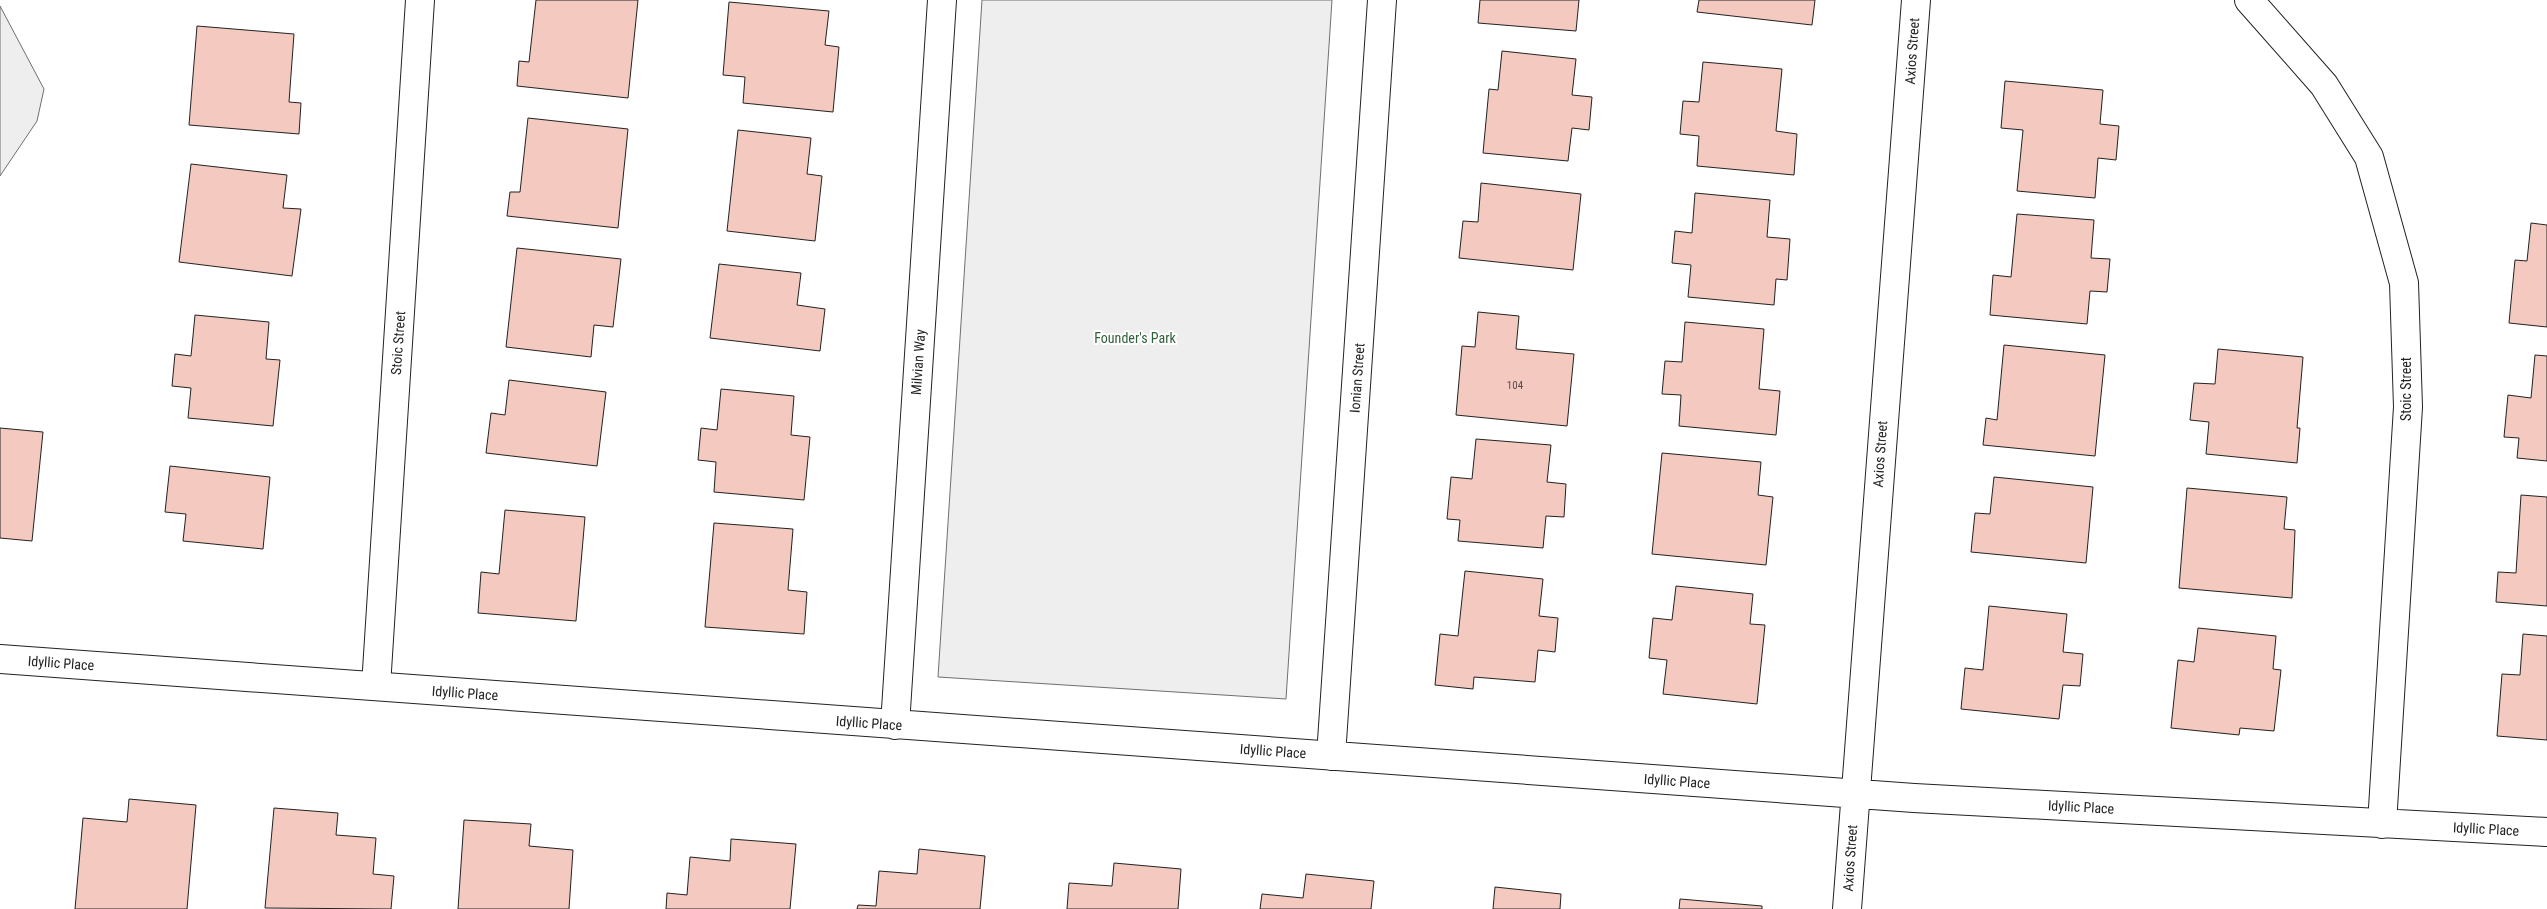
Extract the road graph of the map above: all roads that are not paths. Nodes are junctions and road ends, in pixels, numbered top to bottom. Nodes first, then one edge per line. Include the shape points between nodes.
1 (420, 0) edge
2 (942, 0) edge
3 (1382, 0) edge
4 (1916, 0) edge
5 (2249, 0) edge
6 (0, 659) edge
7 (376, 686) junction
8 (895, 724) junction
9 (1331, 756) junction
10 (1854, 794) junction
11 (2382, 824) junction
12 (2547, 832) edge
13 (1847, 909) edge

1 - 7 street, Stoic Street
2 - 8 street, Milvian Way
3 - 9 street, Ionian Street
4 - 10 street, Axios Street
5 - 11 street, Stoic Street via 2324,85 2369,157 2404,283 2408,407
6 - 7 street, Idyllic Place
7 - 8 street, Idyllic Place
8 - 9 street, Idyllic Place
9 - 10 street, Idyllic Place
10 - 11 street, Idyllic Place
10 - 13 street, Axios Street
11 - 12 street, Idyllic Place

